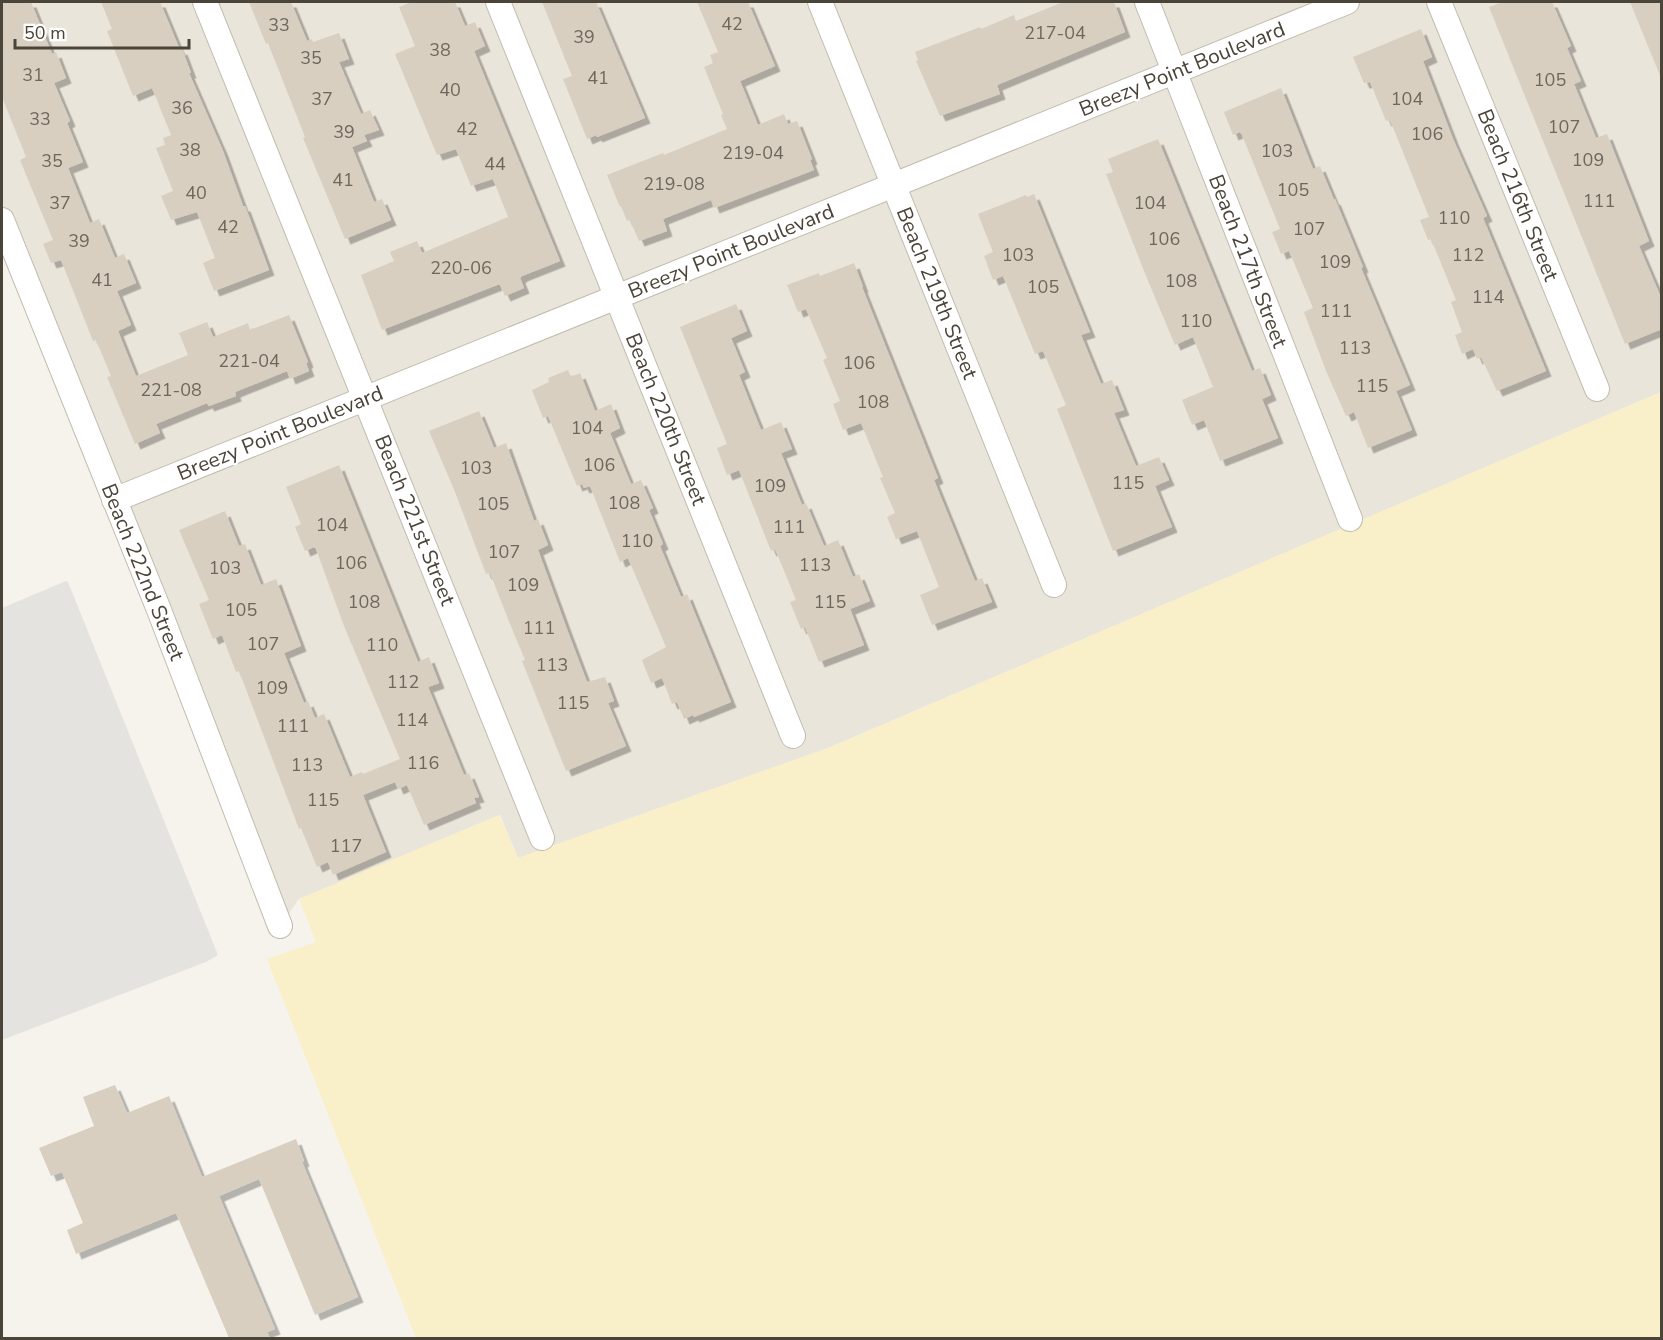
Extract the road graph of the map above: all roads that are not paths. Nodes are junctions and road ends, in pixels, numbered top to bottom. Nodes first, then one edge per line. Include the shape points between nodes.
1 (205, 2) edge
2 (498, 2) edge
3 (820, 2) edge
4 (1147, 2) edge
5 (1347, 2) edge
6 (1439, 2) edge
7 (1174, 73) junction
8 (894, 186) junction
9 (2, 220) edge
10 (618, 297) junction
11 (1597, 389) dead end
12 (366, 399) junction
13 (114, 500) junction
14 (1350, 519) dead end
15 (1054, 585) dead end
16 (793, 736) dead end
17 (542, 838) dead end
18 (280, 926) dead end

1 - 12 street, Beach 221st Street
2 - 10 street, Beach 220th Street
3 - 8 street, Beach 219th Street
4 - 7 street, Beach 217th Street
5 - 7 street, Breezy Point Boulevard
6 - 11 street, Beach 216th Street
7 - 8 street, Breezy Point Boulevard
7 - 14 street, Beach 217th Street
8 - 10 street, Breezy Point Boulevard
8 - 15 street, Beach 219th Street
9 - 13 street, Beach 222nd Street
10 - 12 street, Breezy Point Boulevard
10 - 16 street, Beach 220th Street
12 - 13 street, Breezy Point Boulevard
12 - 17 street, Beach 221st Street
13 - 18 street, Beach 222nd Street

